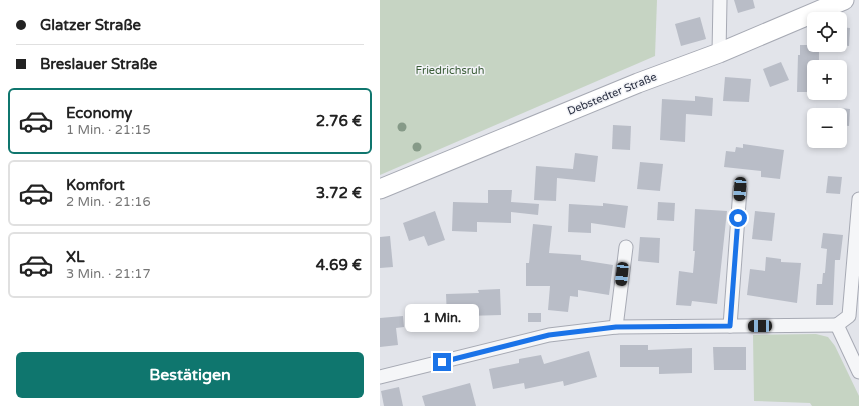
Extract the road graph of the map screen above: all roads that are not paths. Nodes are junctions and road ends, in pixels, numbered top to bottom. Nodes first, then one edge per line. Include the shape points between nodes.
1 (720, 0) edge
2 (844, 0) edge
3 (719, 53) junction
4 (380, 189) edge
5 (740, 189) dead end
6 (859, 199) edge
7 (626, 247) dead end
8 (837, 325) junction
9 (730, 326) junction
10 (616, 327) junction
11 (859, 372) edge
12 (380, 377) edge

1 - 3 street
2 - 3 main road, Debstedter Straße
3 - 4 main road, Debstedter Straße via 638,83
5 - 9 street
6 - 8 street via 849,316
7 - 10 street
8 - 9 street
8 - 11 street
9 - 10 street
10 - 12 street via 549,335

